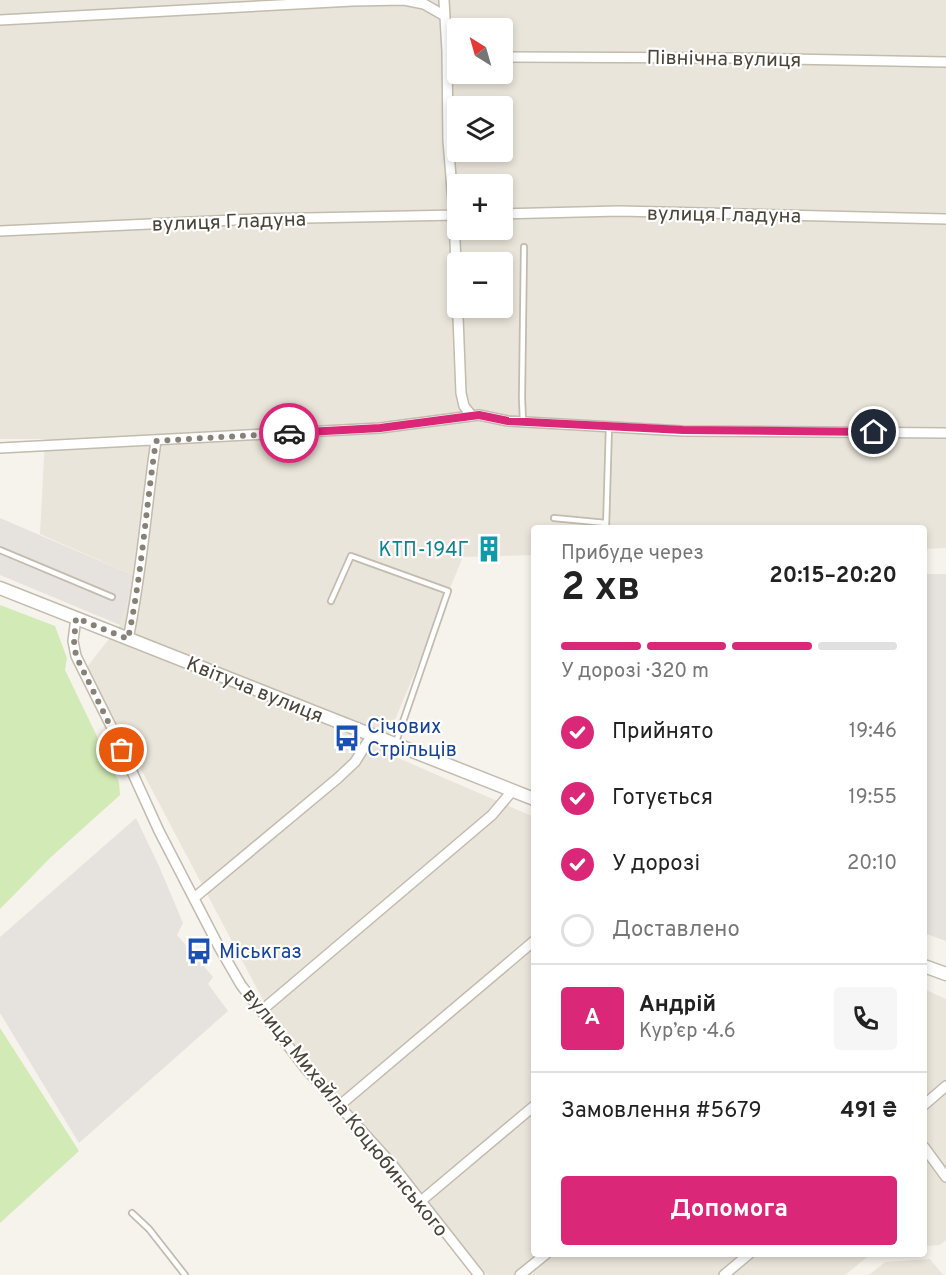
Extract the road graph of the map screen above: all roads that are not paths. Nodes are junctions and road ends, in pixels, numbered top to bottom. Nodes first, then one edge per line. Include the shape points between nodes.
1 (444, 0) edge
2 (445, 16) junction
3 (0, 20) edge
4 (447, 51) edge
5 (513, 57) edge
6 (946, 62) edge
7 (447, 84) edge
8 (452, 174) edge
9 (513, 214) edge
10 (447, 215) edge
11 (946, 219) edge
12 (0, 231) edge
13 (457, 240) edge
14 (524, 247) dead end
15 (472, 416) junction
16 (523, 422) junction
17 (609, 426) junction
18 (946, 433) edge
19 (156, 441) junction
20 (0, 448) edge
21 (554, 518) dead end
22 (600, 525) edge
23 (606, 525) edge
24 (0, 550) edge
25 (0, 588) edge
26 (112, 597) dead end
27 (331, 602) dead end
28 (76, 618) junction
29 (128, 639) junction
30 (372, 735) junction
31 (395, 744) junction
32 (513, 790) junction
33 (531, 798) edge
34 (194, 898) junction
35 (531, 944) edge
36 (927, 967) edge
37 (946, 974) edge
38 (261, 1011) junction
39 (946, 1086) edge
40 (927, 1102) edge
41 (339, 1106) junction
42 (531, 1109) edge
43 (927, 1151) edge
44 (946, 1177) edge
45 (421, 1201) junction
46 (132, 1213) dead end
47 (542, 1257) edge
48 (745, 1257) edge
49 (185, 1275) edge
50 (479, 1275) edge
51 (520, 1275) edge
52 (724, 1275) edge

1 - 2 street
2 - 3 street via 414,2 353,1
2 - 4 street
5 - 6 street, Північна вулиця
7 - 8 street
9 - 11 street, вулиця Гладуна via 619,212
10 - 12 street, вулиця Гладуна
13 - 15 street via 461,393
14 - 16 lane
15 - 16 street
15 - 19 street via 380,428
16 - 17 street
17 - 18 street
17 - 23 lane
19 - 20 street
19 - 29 street via 138,594
21 - 22 lane
24 - 26 lane
25 - 28 street, Квітуча вулиця
27 - 31 lane via 351,556 448,591
28 - 29 street, Квітуча вулиця
28 - 34 street, вулиця Михайла Коцюбинського via 76,656
29 - 30 street, Квітуча вулиця
30 - 31 street, Квітуча вулиця
30 - 34 street via 355,762 338,778
31 - 32 street, Квітуча вулиця
32 - 33 street, Квітуча вулиця
32 - 38 street via 492,815
34 - 38 street, вулиця Михайла Коцюбинського via 241,985
35 - 41 street
36 - 37 street
38 - 41 street, вулиця Михайла Коцюбинського
39 - 40 street
41 - 45 street, вулиця Михайла Коцюбинського
42 - 45 street
43 - 44 street
45 - 50 street, вулиця Михайла Коцюбинського
46 - 49 lane
47 - 51 street
48 - 52 street

